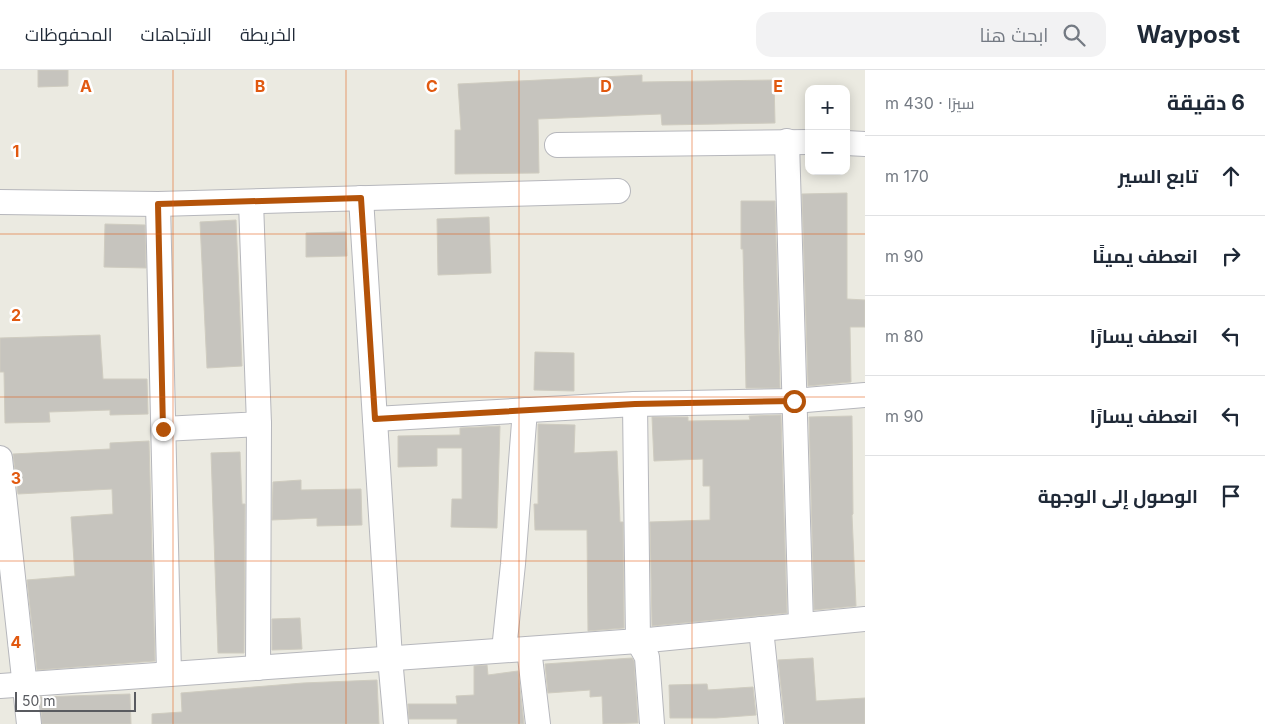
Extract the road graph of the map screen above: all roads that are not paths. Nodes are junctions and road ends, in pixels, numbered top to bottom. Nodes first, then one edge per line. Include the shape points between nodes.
1 (798, 142) edge
2 (850, 144) edge
3 (865, 144) edge
4 (557, 145) dead end
5 (618, 190) dead end
6 (361, 198) junction
7 (0, 202) edge
8 (251, 202) junction
9 (158, 204) junction
10 (865, 395) edge
11 (794, 401) junction
12 (635, 404) junction
13 (525, 410) junction
14 (375, 419) junction
15 (259, 424) junction
16 (163, 429) junction
17 (0, 458) edge
18 (7, 591) edge
19 (865, 619) edge
20 (801, 625) junction
21 (761, 630) junction
22 (638, 641) junction
23 (529, 648) junction
24 (504, 650) junction
25 (390, 658) junction
26 (258, 668) junction
27 (169, 674) junction
28 (24, 684) junction
29 (0, 686) edge
30 (29, 724) edge
31 (396, 724) edge
32 (538, 724) edge
33 (652, 724) edge
34 (771, 724) edge

1 - 4 street
1 - 11 street
2 - 3 street
5 - 6 street
6 - 8 street
6 - 14 street
7 - 9 street
8 - 9 street
8 - 15 street
9 - 16 street
10 - 11 street
11 - 12 street
11 - 20 street
12 - 13 street
12 - 22 street
13 - 14 street
13 - 24 street
14 - 25 street
15 - 16 street
15 - 26 street
16 - 27 street
17 - 18 street
18 - 28 street
19 - 20 street
20 - 21 street
21 - 22 street
21 - 34 street
22 - 23 street
22 - 33 street via 647,657
23 - 24 street
23 - 32 street
24 - 25 street
25 - 26 street
25 - 31 street
26 - 27 street
27 - 28 street
28 - 29 street
28 - 30 street

